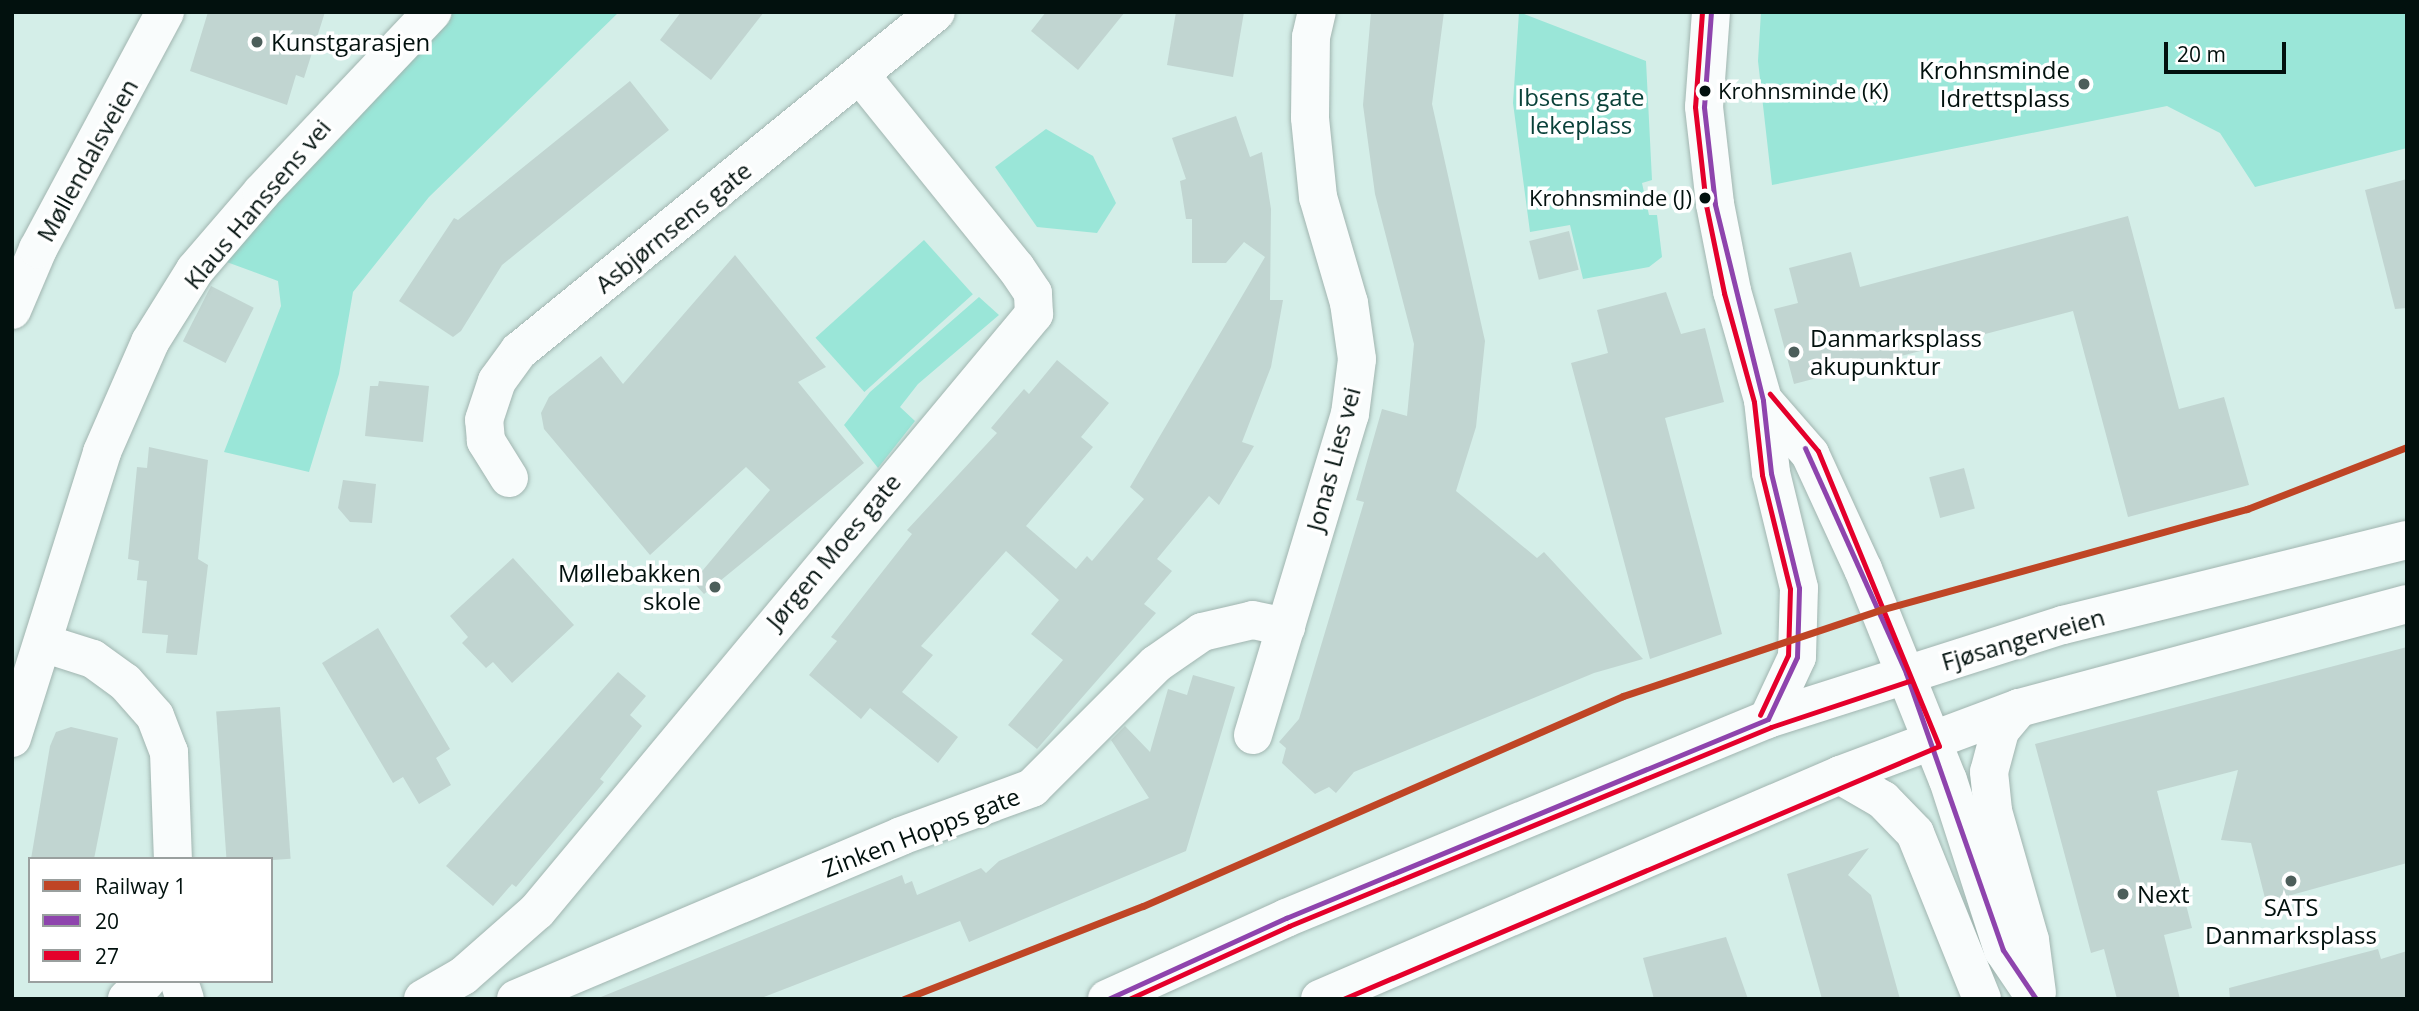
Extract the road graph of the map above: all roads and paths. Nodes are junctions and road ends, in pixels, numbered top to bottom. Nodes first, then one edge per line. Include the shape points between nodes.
1 (165, 12) edge
2 (432, 12) edge
3 (936, 12) edge
4 (1317, 12) edge
5 (1711, 12) edge
6 (860, 75) junction
7 (12, 310) edge
8 (1763, 400) junction
9 (509, 478) dead end
10 (2407, 540) edge
11 (2407, 604) edge
12 (1286, 626) junction
13 (46, 644) junction
14 (1906, 673) junction
15 (2019, 708) junction
16 (1768, 719) junction
17 (1253, 735) dead end
18 (12, 738) edge
19 (1932, 741) junction
20 (1840, 775) junction
21 (173, 857) edge
22 (144, 983) edge
23 (127, 999) edge
24 (423, 999) edge
25 (516, 999) edge
26 (1107, 999) edge
27 (1320, 999) edge
28 (1982, 999) edge
29 (2037, 999) edge

1 - 7 main road, Møllendalsveien via 38,249
2 - 13 main road, Klaus Hanssens vei via 195,270 150,342 102,452
3 - 6 main road, Asbjørnsens gate
4 - 12 main road, Jonas Lies vei via 1311,37 1310,118 1318,197 1349,303 1357,359 1350,414
5 - 8 main road via 1704,107 1715,204 1732,291
6 - 9 main road, Asbjørnsens gate via 519,351 496,381 484,420 486,441
6 - 24 main road, Jørgen Moes gate via 1016,268 1036,302 1034,314 537,911 463,976
8 - 14 main road via 1810,454
8 - 16 main road via 1771,473 1799,588 1797,657
10 - 14 main road, Fjøsangerveien via 2063,625
11 - 15 main road
12 - 17 main road, Jonas Lies vei
12 - 25 main road, Zinken Hopps gate via 1253,620 1202,632 1156,664 1032,788 901,836
13 - 18 main road, Klaus Hanssens vei
13 - 21 main road via 93,659 125,682 155,716 169,752
14 - 16 main road, Fjøsangerveien
14 - 19 main road
15 - 19 main road
15 - 29 main road via 2000,731 1989,772 1993,811 2030,940
16 - 26 main road, Fjøsangerveien via 1286,918
19 - 20 main road
19 - 29 main road via 2003,950
20 - 27 main road
20 - 28 main road via 1883,800 1916,833
22 - 23 main road

